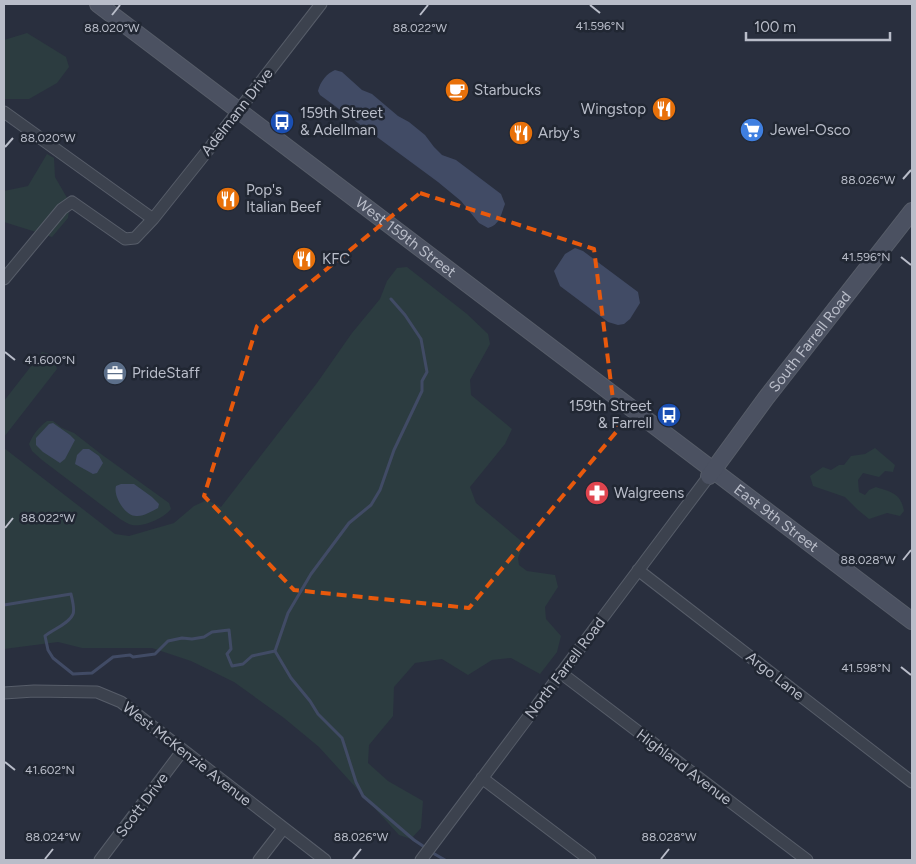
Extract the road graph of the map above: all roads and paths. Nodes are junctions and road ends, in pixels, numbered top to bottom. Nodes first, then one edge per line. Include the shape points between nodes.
1 (98, 4) edge
2 (321, 4) edge
3 (238, 110) junction
4 (4, 112) edge
5 (912, 211) edge
6 (153, 219) junction
7 (4, 279) edge
8 (711, 473) junction
9 (638, 570) junction
10 (912, 621) edge
11 (561, 673) junction
12 (4, 693) edge
13 (183, 750) junction
14 (482, 778) junction
15 (912, 782) edge
16 (284, 829) junction
17 (421, 859) edge
18 (100, 860) edge
19 (259, 860) edge
20 (325, 860) edge
21 (590, 860) edge
22 (807, 860) edge

1 - 3 main road, West 159th Street
2 - 3 street, Adelmann Drive
3 - 6 street, Adelmann Drive
3 - 8 main road, West 159th Street
4 - 6 street
5 - 8 main road, South Farrell Road
6 - 7 street, Adelmann Drive via 135,238 125,239 72,202 62,209
8 - 9 street, North Farrell Road
8 - 10 main road, East 9th Street
9 - 11 street, North Farrell Road
9 - 15 street, Argo Lane
11 - 14 street, North Farrell Road
11 - 22 street, Highland Avenue
12 - 13 street, West McKenzie Avenue via 97,692 121,702
13 - 16 street, West McKenzie Avenue
13 - 18 street, Scott Drive
14 - 17 street, North Farrell Road
14 - 21 street
16 - 19 street
16 - 20 street, West McKenzie Avenue

